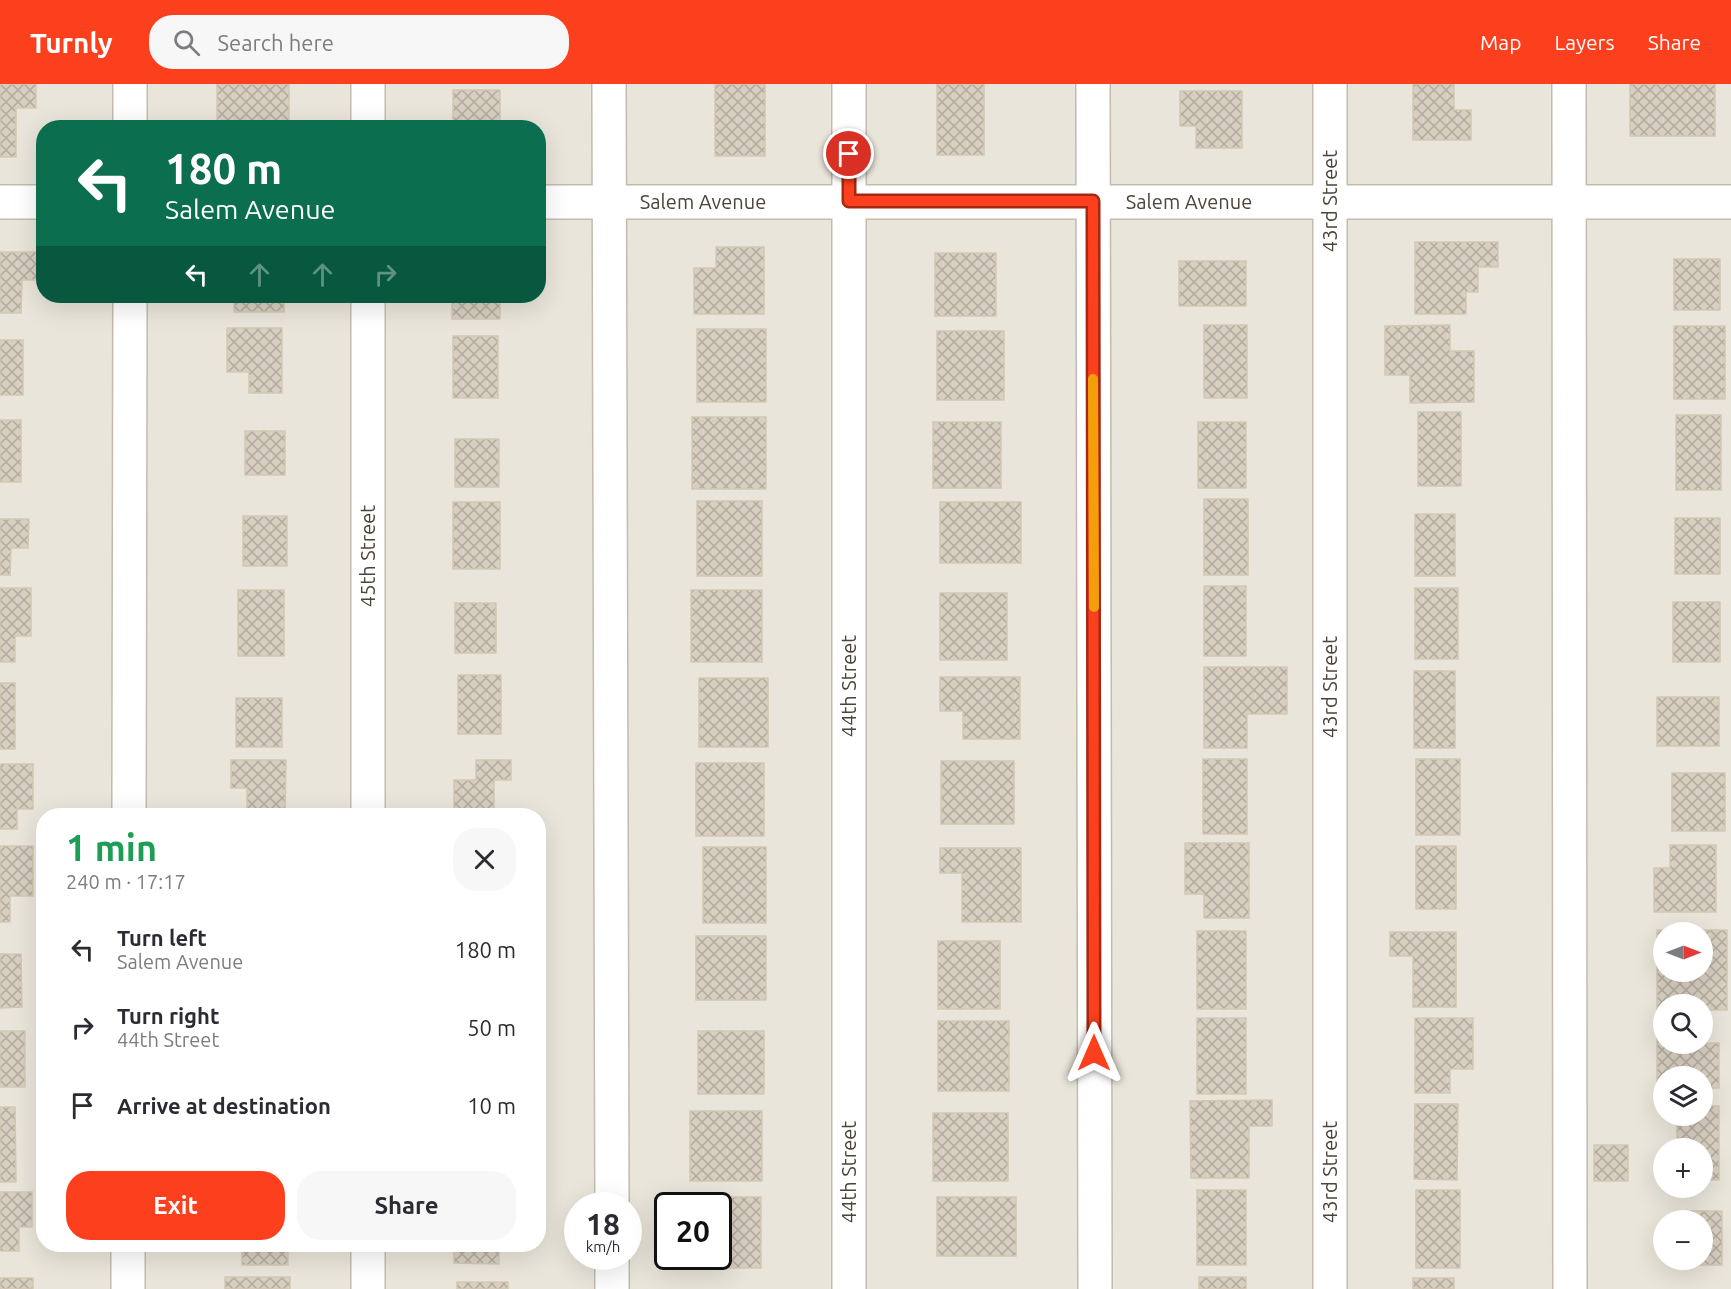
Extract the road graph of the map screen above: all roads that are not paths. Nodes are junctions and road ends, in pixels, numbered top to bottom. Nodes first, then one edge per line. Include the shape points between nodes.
1 (130, 84) edge
2 (368, 84) edge
3 (609, 84) edge
4 (849, 84) edge
5 (1093, 84) edge
6 (1330, 84) edge
7 (1569, 84) edge
8 (130, 120) edge
9 (368, 120) edge
10 (849, 201) junction
11 (1093, 201) junction
12 (1330, 201) junction
13 (0, 202) edge
14 (36, 202) edge
15 (546, 202) edge
16 (609, 202) junction
17 (1569, 202) junction
18 (1731, 202) edge
19 (130, 303) edge
20 (368, 303) edge
21 (129, 808) edge
22 (368, 808) edge
23 (612, 1192) edge
24 (129, 1252) edge
25 (368, 1252) edge
26 (612, 1270) edge
27 (128, 1289) edge
28 (368, 1289) edge
29 (612, 1289) edge
30 (849, 1289) edge
31 (1095, 1289) edge
32 (1330, 1289) edge
33 (1570, 1289) edge

1 - 8 street
2 - 9 street
3 - 16 street
4 - 10 street, 44th Street
5 - 11 street
6 - 12 street, 43rd Street
7 - 17 street
10 - 11 street, Salem Avenue
10 - 16 street, Salem Avenue
10 - 30 street, 44th Street
11 - 12 street, Salem Avenue
11 - 31 street
12 - 17 street, Salem Avenue
12 - 32 street, 43rd Street
13 - 14 street
15 - 16 street, Salem Avenue
16 - 23 street
17 - 18 street, Salem Avenue
17 - 33 street
19 - 21 street
20 - 22 street, 45th Street
24 - 27 street
25 - 28 street
26 - 29 street

